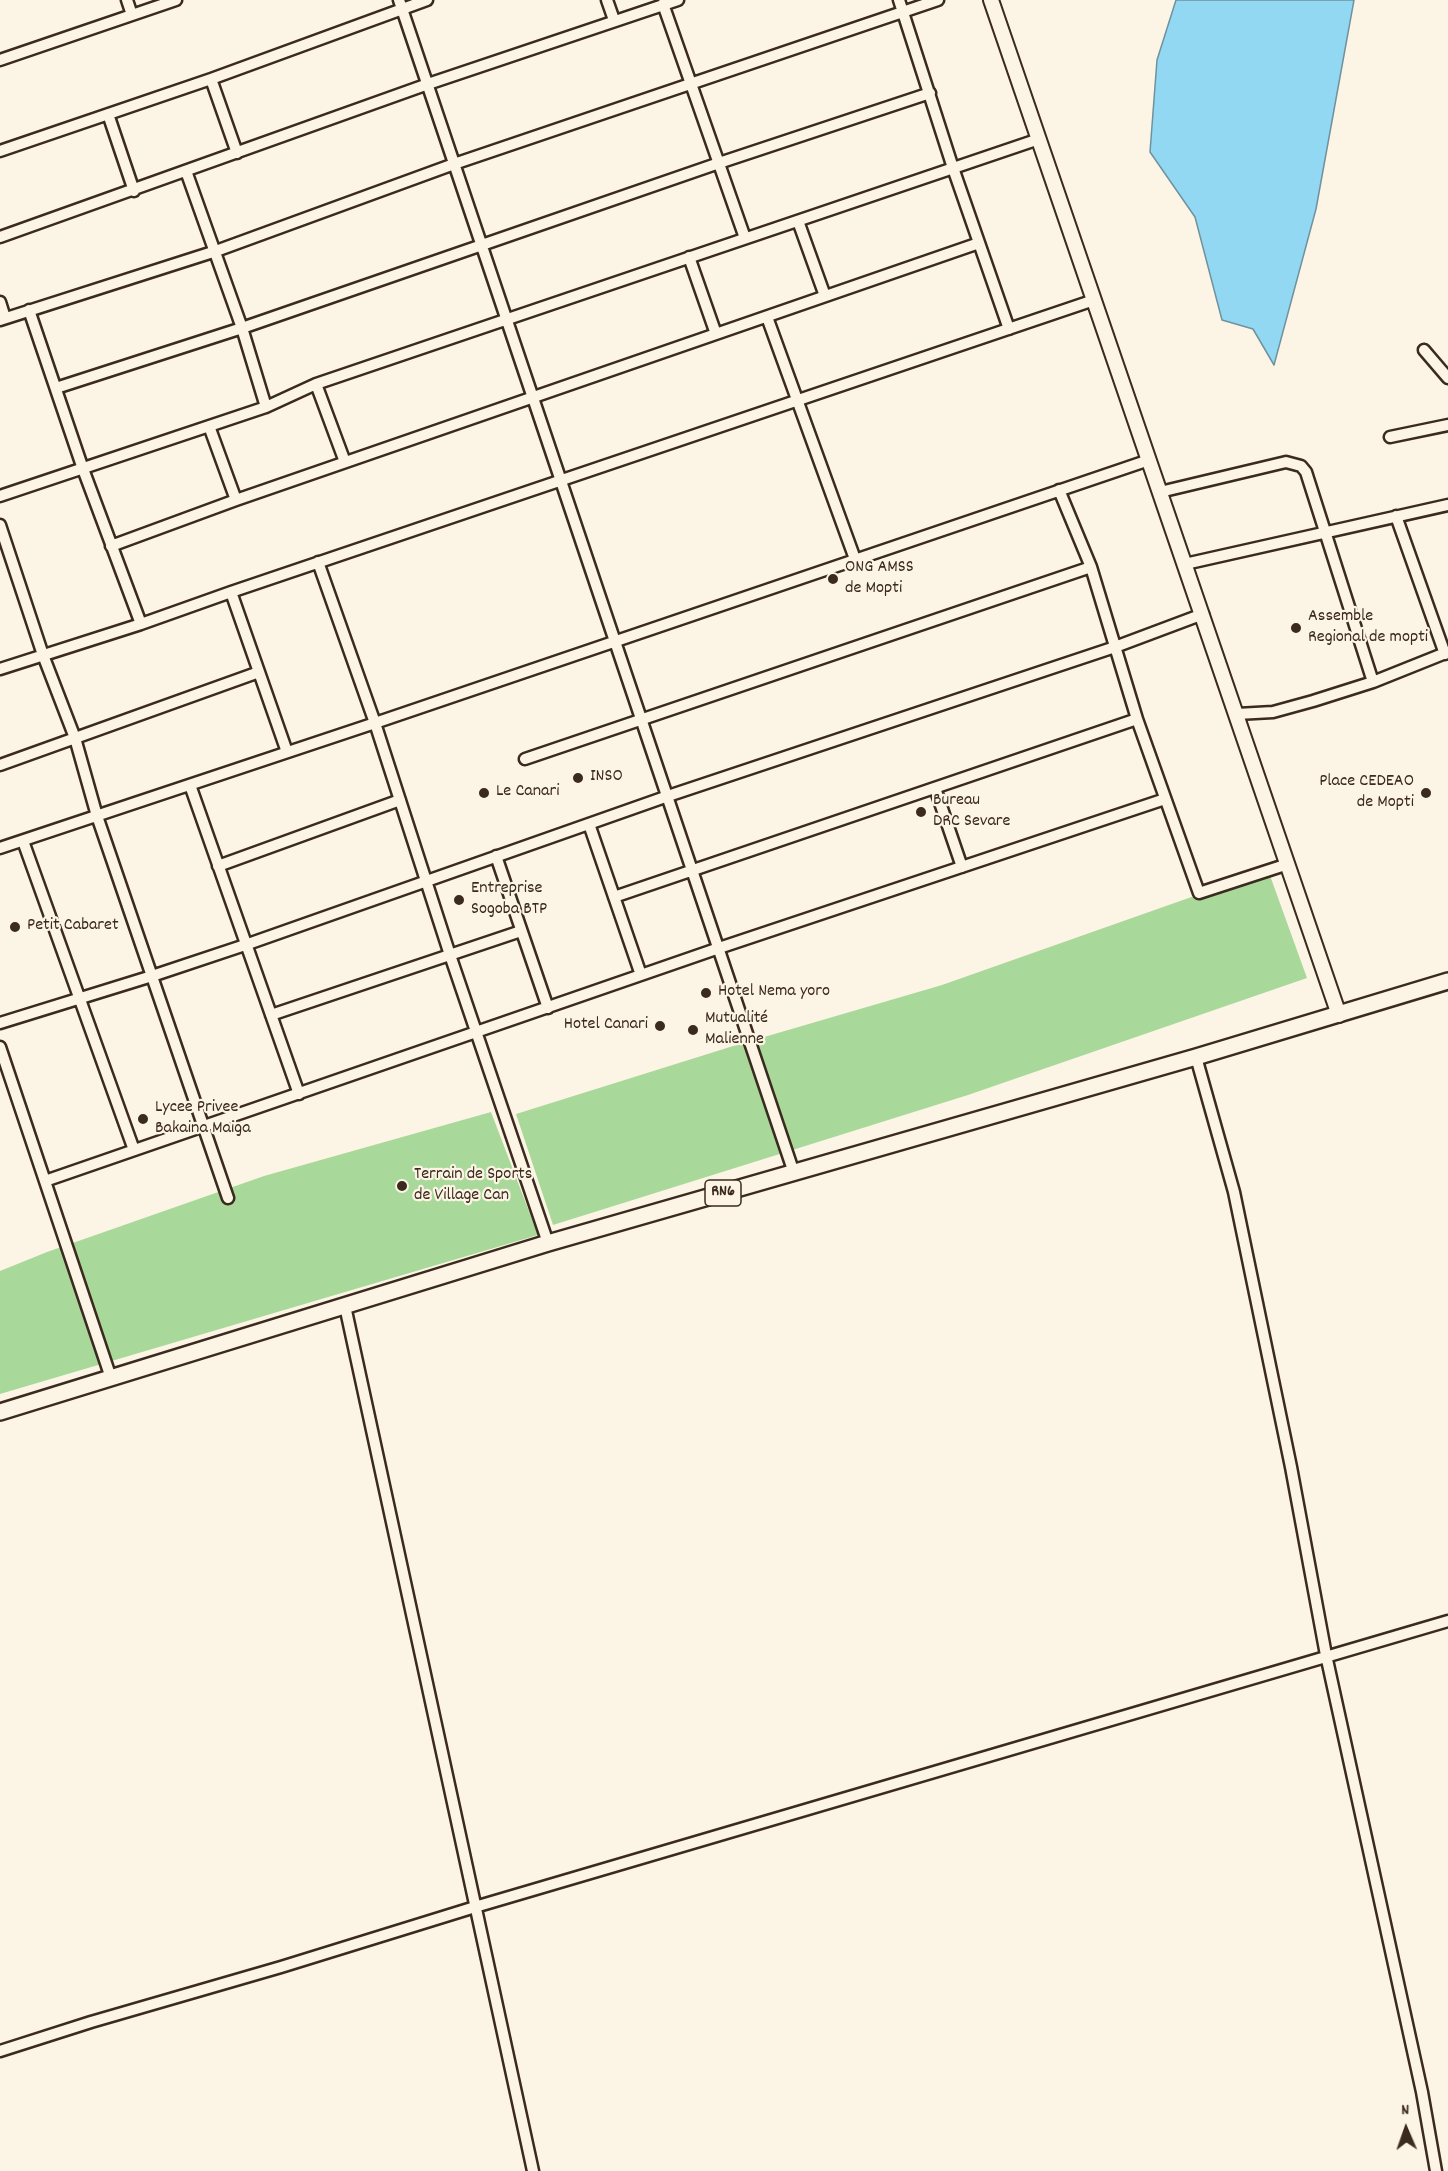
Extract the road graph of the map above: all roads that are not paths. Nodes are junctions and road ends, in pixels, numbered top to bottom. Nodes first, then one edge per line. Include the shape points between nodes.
1 (127, 0) edge
2 (176, 0) edge
3 (427, 0) edge
4 (607, 0) edge
5 (678, 0) edge
6 (899, 0) edge
7 (938, 0) edge
8 (991, 0) edge
9 (400, 4) edge
10 (663, 4) junction
11 (903, 12) junction
12 (132, 15) junction
13 (614, 20) junction
14 (0, 60) edge
15 (211, 80) junction
16 (691, 83) junction
17 (428, 84) junction
18 (930, 93) junction
19 (108, 114) junction
20 (1039, 139) junction
21 (0, 151) edge
22 (237, 153) junction
23 (719, 163) junction
24 (454, 164) junction
25 (953, 168) junction
26 (186, 171) junction
27 (134, 190) junction
28 (798, 221) junction
29 (0, 237) edge
30 (745, 238) junction
31 (979, 243) junction
32 (481, 245) junction
33 (216, 251) junction
34 (689, 257) junction
35 (825, 297) junction
36 (1094, 300) junction
37 (0, 302) edge
38 (28, 310) junction
39 (767, 317) junction
40 (3, 319) edge
41 (506, 319) junction
42 (242, 328) junction
43 (1009, 329) junction
44 (716, 334) junction
45 (1424, 350) dead end
46 (1448, 378) edge
47 (316, 384) junction
48 (56, 388) junction
49 (533, 398) junction
50 (797, 400) junction
51 (266, 407) junction
52 (1448, 425) edge
53 (209, 426) junction
54 (1390, 437) dead end
55 (1149, 460) junction
56 (345, 462) junction
57 (83, 469) junction
58 (561, 480) junction
59 (1059, 490) junction
60 (1160, 492) junction
61 (0, 496) edge
62 (236, 500) junction
63 (1448, 505) edge
64 (1396, 516) junction
65 (0, 525) edge
66 (1325, 531) junction
67 (111, 546) junction
68 (855, 559) junction
69 (318, 562) junction
70 (1185, 564) junction
71 (1091, 567) junction
72 (231, 592) junction
73 (1203, 614) junction
74 (141, 624) junction
75 (615, 641) junction
76 (1114, 647) junction
77 (1447, 653) edge
78 (43, 655) junction
79 (0, 669) edge
80 (259, 672) junction
81 (1373, 682) junction
82 (1237, 714) junction
83 (1137, 719) junction
84 (643, 720) junction
85 (375, 723) junction
86 (75, 738) junction
87 (287, 752) junction
88 (525, 759) dead end
89 (0, 765) edge
90 (190, 785) junction
91 (934, 788) junction
92 (668, 796) junction
93 (1166, 799) junction
94 (400, 800) junction
95 (98, 816) junction
96 (589, 824) junction
97 (23, 840) junction
98 (0, 848) edge
99 (496, 856) junction
100 (1288, 864) junction
101 (218, 866) junction
102 (962, 867) junction
103 (693, 871) junction
104 (426, 880) junction
105 (614, 897) junction
106 (521, 931) junction
107 (248, 944) junction
108 (719, 948) junction
109 (450, 955) junction
110 (641, 975) junction
111 (153, 976) junction
112 (1448, 981) edge
113 (78, 999) junction
114 (548, 1008) junction
115 (271, 1015) junction
116 (1339, 1015) junction
117 (0, 1023) edge
118 (476, 1033) junction
119 (0, 1047) edge
120 (1196, 1057) junction
121 (299, 1094) junction
122 (203, 1127) junction
123 (134, 1150) junction
124 (794, 1173) junction
125 (45, 1181) junction
126 (228, 1198) dead end
127 (548, 1244) junction
128 (345, 1306) junction
129 (111, 1378) junction
130 (0, 1412) edge
131 (1448, 1621) edge
132 (1326, 1655) junction
133 (476, 1907) junction
134 (0, 2051) edge
135 (533, 2171) edge
136 (1436, 2171) edge

1 - 12 street
2 - 12 street
3 - 9 street
4 - 13 street
5 - 10 street
6 - 11 street
7 - 11 street
8 - 20 street
9 - 15 street
9 - 17 street
10 - 13 street
10 - 16 street
11 - 16 street
11 - 18 street
12 - 14 street
13 - 17 street
15 - 19 street
15 - 22 street
16 - 23 street
16 - 24 street
17 - 22 street
17 - 24 street
18 - 23 street
18 - 25 street
19 - 21 street
19 - 27 street
20 - 25 street
20 - 36 street
22 - 26 street
23 - 30 street
23 - 32 street
24 - 32 street
24 - 33 street
25 - 28 street
25 - 31 street
26 - 27 street
26 - 33 street
27 - 29 street
28 - 30 street
28 - 35 street
30 - 34 street
31 - 35 street
31 - 43 street
32 - 41 street
32 - 42 street
33 - 38 street
33 - 42 street
34 - 41 street
34 - 44 street
35 - 39 street
36 - 43 street
36 - 55 street
37 - 40 street
38 - 40 street
38 - 48 street
39 - 44 street
39 - 50 street
41 - 47 street
41 - 49 street
42 - 48 street
42 - 51 street
43 - 50 street
44 - 49 street
45 - 46 street
47 - 51 street
47 - 56 street
48 - 57 street
49 - 56 street
49 - 58 street
50 - 58 street
50 - 68 street
51 - 53 street
52 - 54 street
53 - 57 street
53 - 62 street
55 - 59 street
55 - 60 street
56 - 62 street
57 - 61 street
57 - 67 street
58 - 69 street
58 - 75 street
59 - 68 street
59 - 71 street
60 - 66 street via 1286,462 1301,466 1306,472
60 - 70 street
62 - 67 street
63 - 64 street
64 - 66 street
64 - 77 street
65 - 78 street
66 - 70 street
66 - 81 street
67 - 74 street
68 - 75 street
69 - 72 street
69 - 85 street
70 - 73 street
71 - 76 street
71 - 84 street
72 - 74 street
72 - 80 street
73 - 76 street
73 - 82 street
74 - 78 street
75 - 84 street
75 - 85 street
76 - 83 street
76 - 92 street
77 - 81 street
78 - 79 street
78 - 86 street
80 - 86 street
80 - 87 street
81 - 82 street via 1273,712
82 - 100 street
83 - 91 street
83 - 93 street
84 - 88 street
84 - 92 street
85 - 87 street
85 - 94 street
86 - 89 street
86 - 95 street
87 - 90 street
90 - 95 street
90 - 101 street
91 - 102 street
91 - 103 street
92 - 96 street
92 - 103 street
93 - 100 street via 1199,893
93 - 102 street
94 - 101 street
94 - 104 street
95 - 97 street
95 - 111 street
96 - 99 street
96 - 105 street
97 - 98 street
97 - 113 street
99 - 104 street
99 - 106 street
100 - 116 street
101 - 107 street
102 - 108 street
103 - 105 street
103 - 108 street
104 - 107 street
104 - 109 street
105 - 110 street
106 - 109 street
106 - 114 street
107 - 111 street
107 - 115 street
108 - 110 street
108 - 124 street
109 - 115 street
109 - 118 street
110 - 114 street
111 - 113 street
111 - 122 street
112 - 116 main road, RN6
113 - 117 street
113 - 123 street
114 - 118 street
115 - 121 street
116 - 120 main road, RN6
118 - 121 street
118 - 127 street
119 - 125 street
120 - 124 main road, RN6
120 - 132 street via 1234,1192
121 - 122 street
122 - 123 street
122 - 126 street
123 - 125 street
124 - 127 main road, RN6
125 - 129 street
127 - 128 main road, RN6
128 - 129 main road, RN6
128 - 133 street
129 - 130 main road, RN6
131 - 132 street
132 - 133 street
132 - 136 street
133 - 134 street
133 - 135 street

